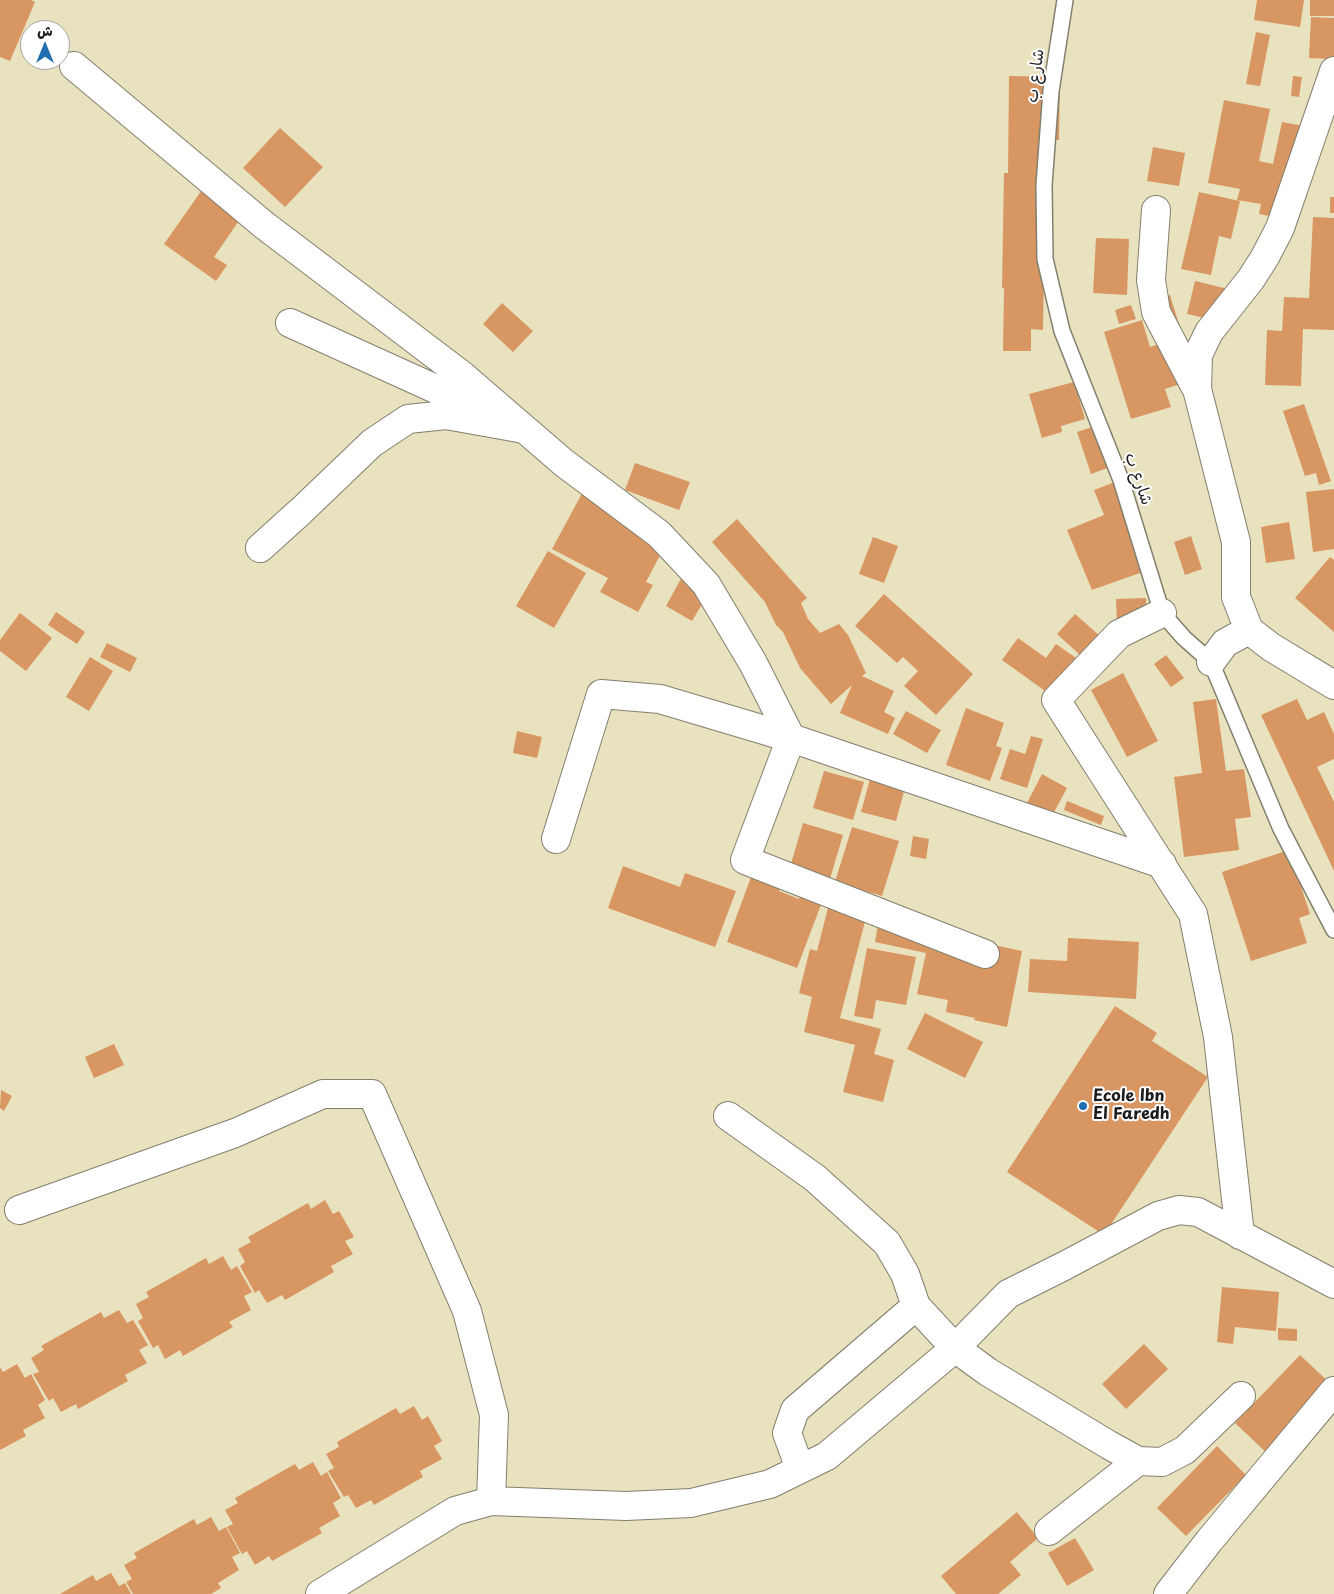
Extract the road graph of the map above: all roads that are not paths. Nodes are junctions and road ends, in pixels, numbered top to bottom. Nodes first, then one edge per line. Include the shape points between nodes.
1 (1065, 0) edge
2 (74, 66) dead end
3 (1334, 71) edge
4 (1156, 210) dead end
5 (290, 323) dead end
6 (1197, 389) junction
7 (524, 429) junction
8 (260, 548) dead end
9 (1162, 613) junction
10 (1249, 630) junction
11 (1211, 662) junction
12 (1334, 685) edge
13 (791, 738) junction
14 (556, 839) dead end
15 (1162, 864) junction
16 (1334, 930) edge
17 (985, 954) dead end
18 (728, 1116) dead end
19 (19, 1210) dead end
20 (1240, 1235) junction
21 (1334, 1284) edge
22 (916, 1306) junction
23 (955, 1348) junction
24 (1334, 1391) edge
25 (1241, 1396) dead end
26 (1138, 1461) junction
27 (800, 1469) junction
28 (491, 1501) junction
29 (1049, 1531) dead end
30 (320, 1594) edge
31 (1168, 1594) edge

1 - 9 lane, شارع ب via 1051,91 1044,185 1045,259 1062,331 1121,480
2 - 7 street via 264,224 463,376
3 - 6 street via 1280,228 1251,279 1210,332 1198,355
4 - 6 street via 1151,280 1156,312
5 - 7 street
6 - 10 street via 1236,542 1236,597
7 - 8 street via 446,415 408,419 372,443
7 - 13 street via 659,534 706,584 753,663
9 - 11 lane, شارع ب
9 - 15 street via 1119,634 1056,700
10 - 11 street via 1225,643
10 - 12 street
11 - 16 lane, شارع ب via 1281,829
13 - 14 street via 660,700 601,694
13 - 15 street
13 - 17 street via 745,860
15 - 20 street via 1193,914 1218,1037
18 - 22 street via 815,1178 887,1243 905,1274
19 - 28 street via 235,1133 323,1094 372,1094 467,1311 494,1415
20 - 21 street
20 - 23 street via 1198,1212 1179,1210 1158,1216 1008,1294
22 - 23 street
22 - 27 street via 795,1410 787,1433
23 - 26 street via 988,1372
23 - 27 street via 826,1456
24 - 31 street
25 - 26 street via 1186,1450 1162,1462
26 - 29 street
27 - 28 street via 770,1484 691,1502 626,1506
28 - 30 street via 455,1512

